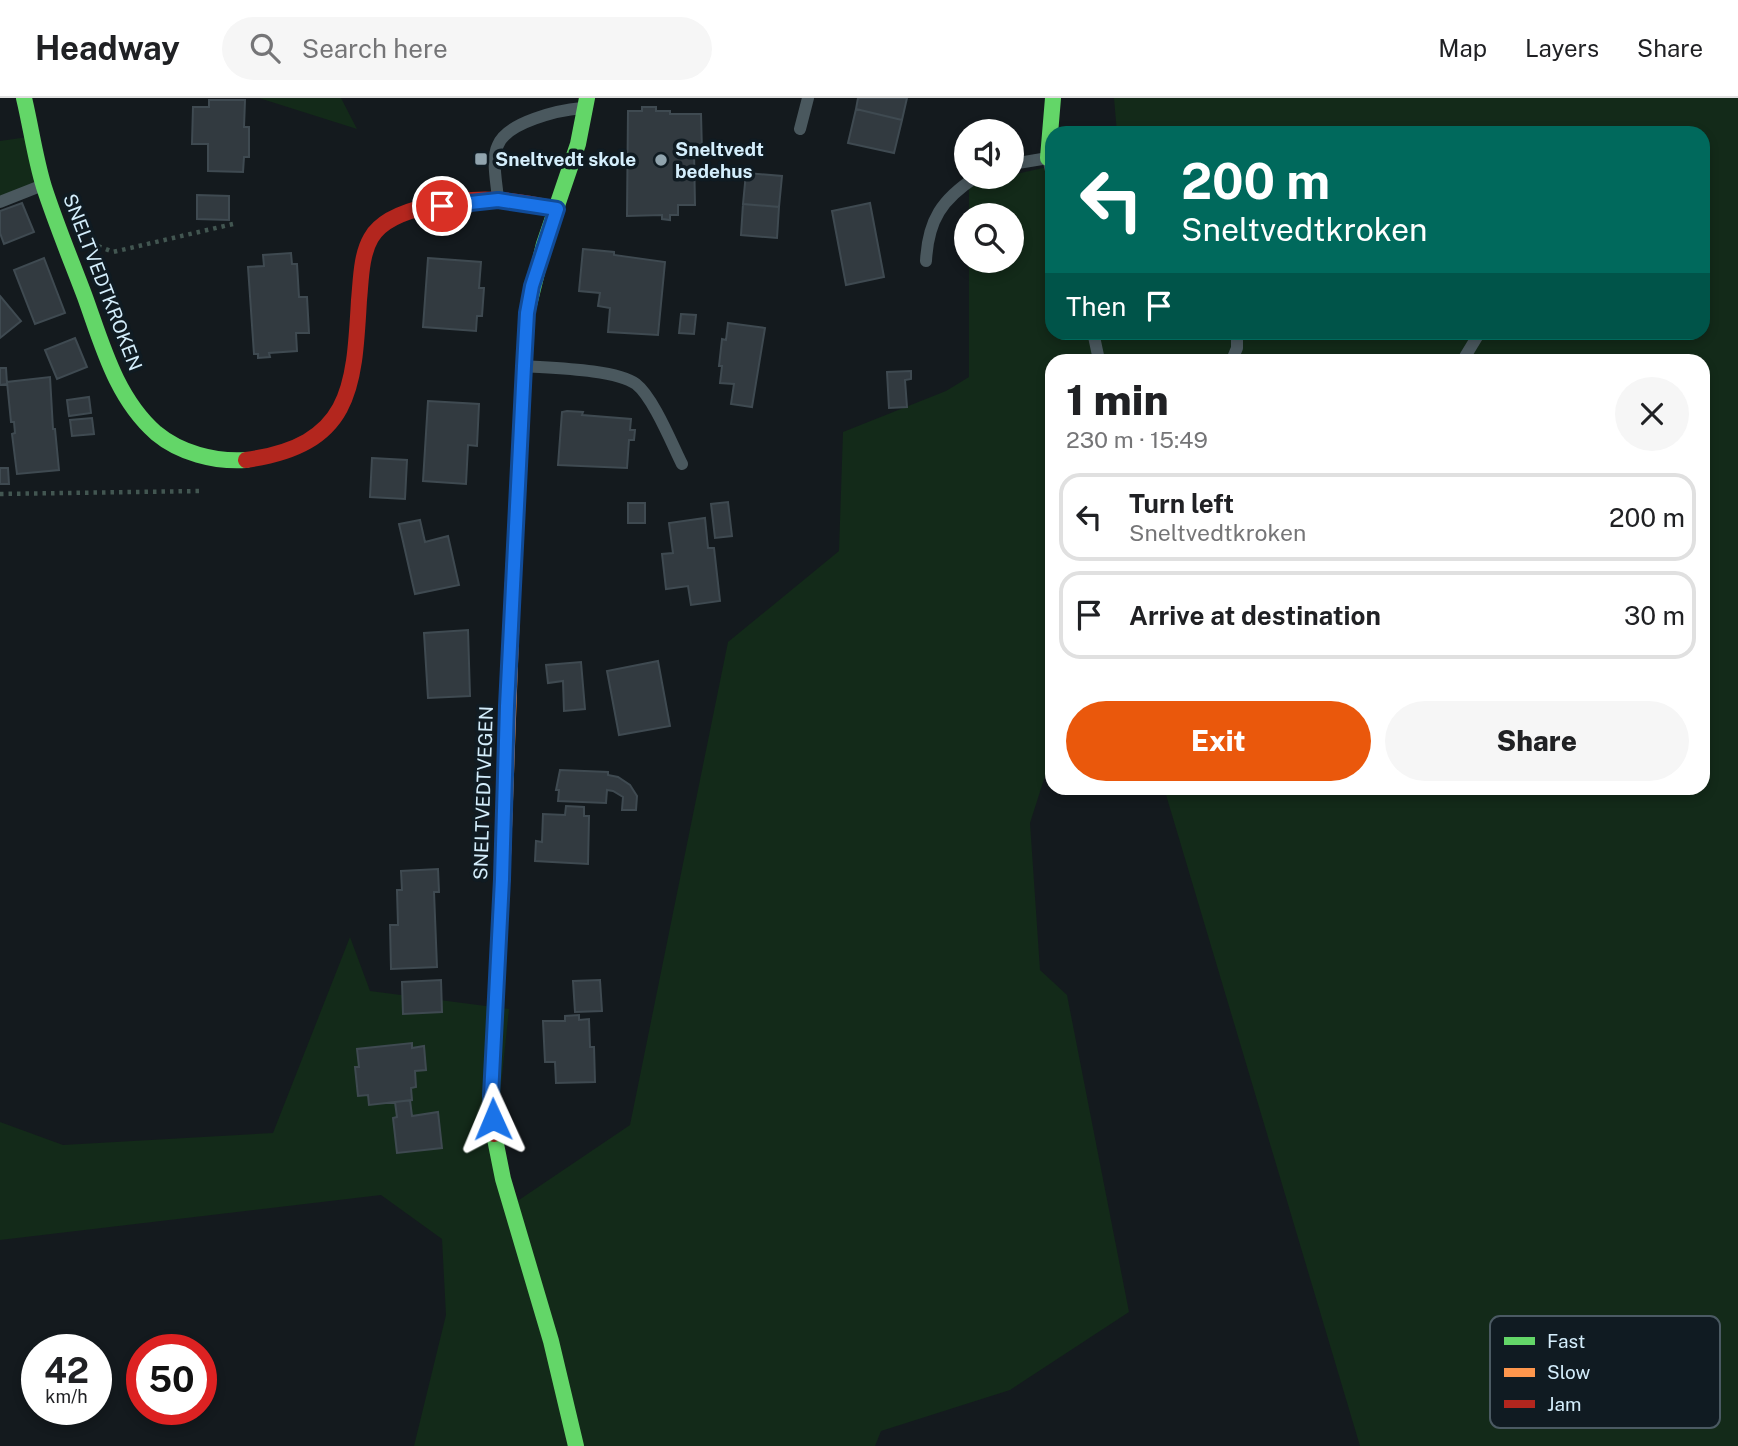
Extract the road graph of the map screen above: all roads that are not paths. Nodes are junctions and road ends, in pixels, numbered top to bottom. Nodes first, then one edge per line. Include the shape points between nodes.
1 (24, 98) edge
2 (808, 98) edge
3 (1053, 98) edge
4 (586, 103) edge
5 (1051, 126) edge
6 (800, 129) dead end
7 (1045, 158) edge
8 (1024, 162) edge
9 (44, 184) junction
10 (958, 189) edge
11 (498, 200) junction
12 (0, 202) edge
13 (557, 209) junction
14 (926, 261) dead end
15 (524, 366) junction
16 (682, 464) dead end
17 (576, 1446) edge

1 - 9 main road, SNELTVEDTKROKEN
2 - 6 lane
3 - 5 main road
4 - 11 lane via 536,118 498,142
4 - 13 main road, SNELTVEDTVEGEN
7 - 8 lane
9 - 11 main road, SNELTVEDTKROKEN via 114,373 130,403 145,423 176,447 210,458 248,460 287,452 318,436 336,416 352,379 362,268 377,229 418,210
9 - 12 lane, SNELTVEDTKROKEN
10 - 14 lane via 934,219
11 - 13 main road, SNELTVEDTKROKEN
13 - 15 main road, SNELTVEDTVEGEN via 532,286
15 - 16 lane via 611,374 636,384 649,399
15 - 17 main road, SNELTVEDTVEGEN via 491,1096 497,1155

